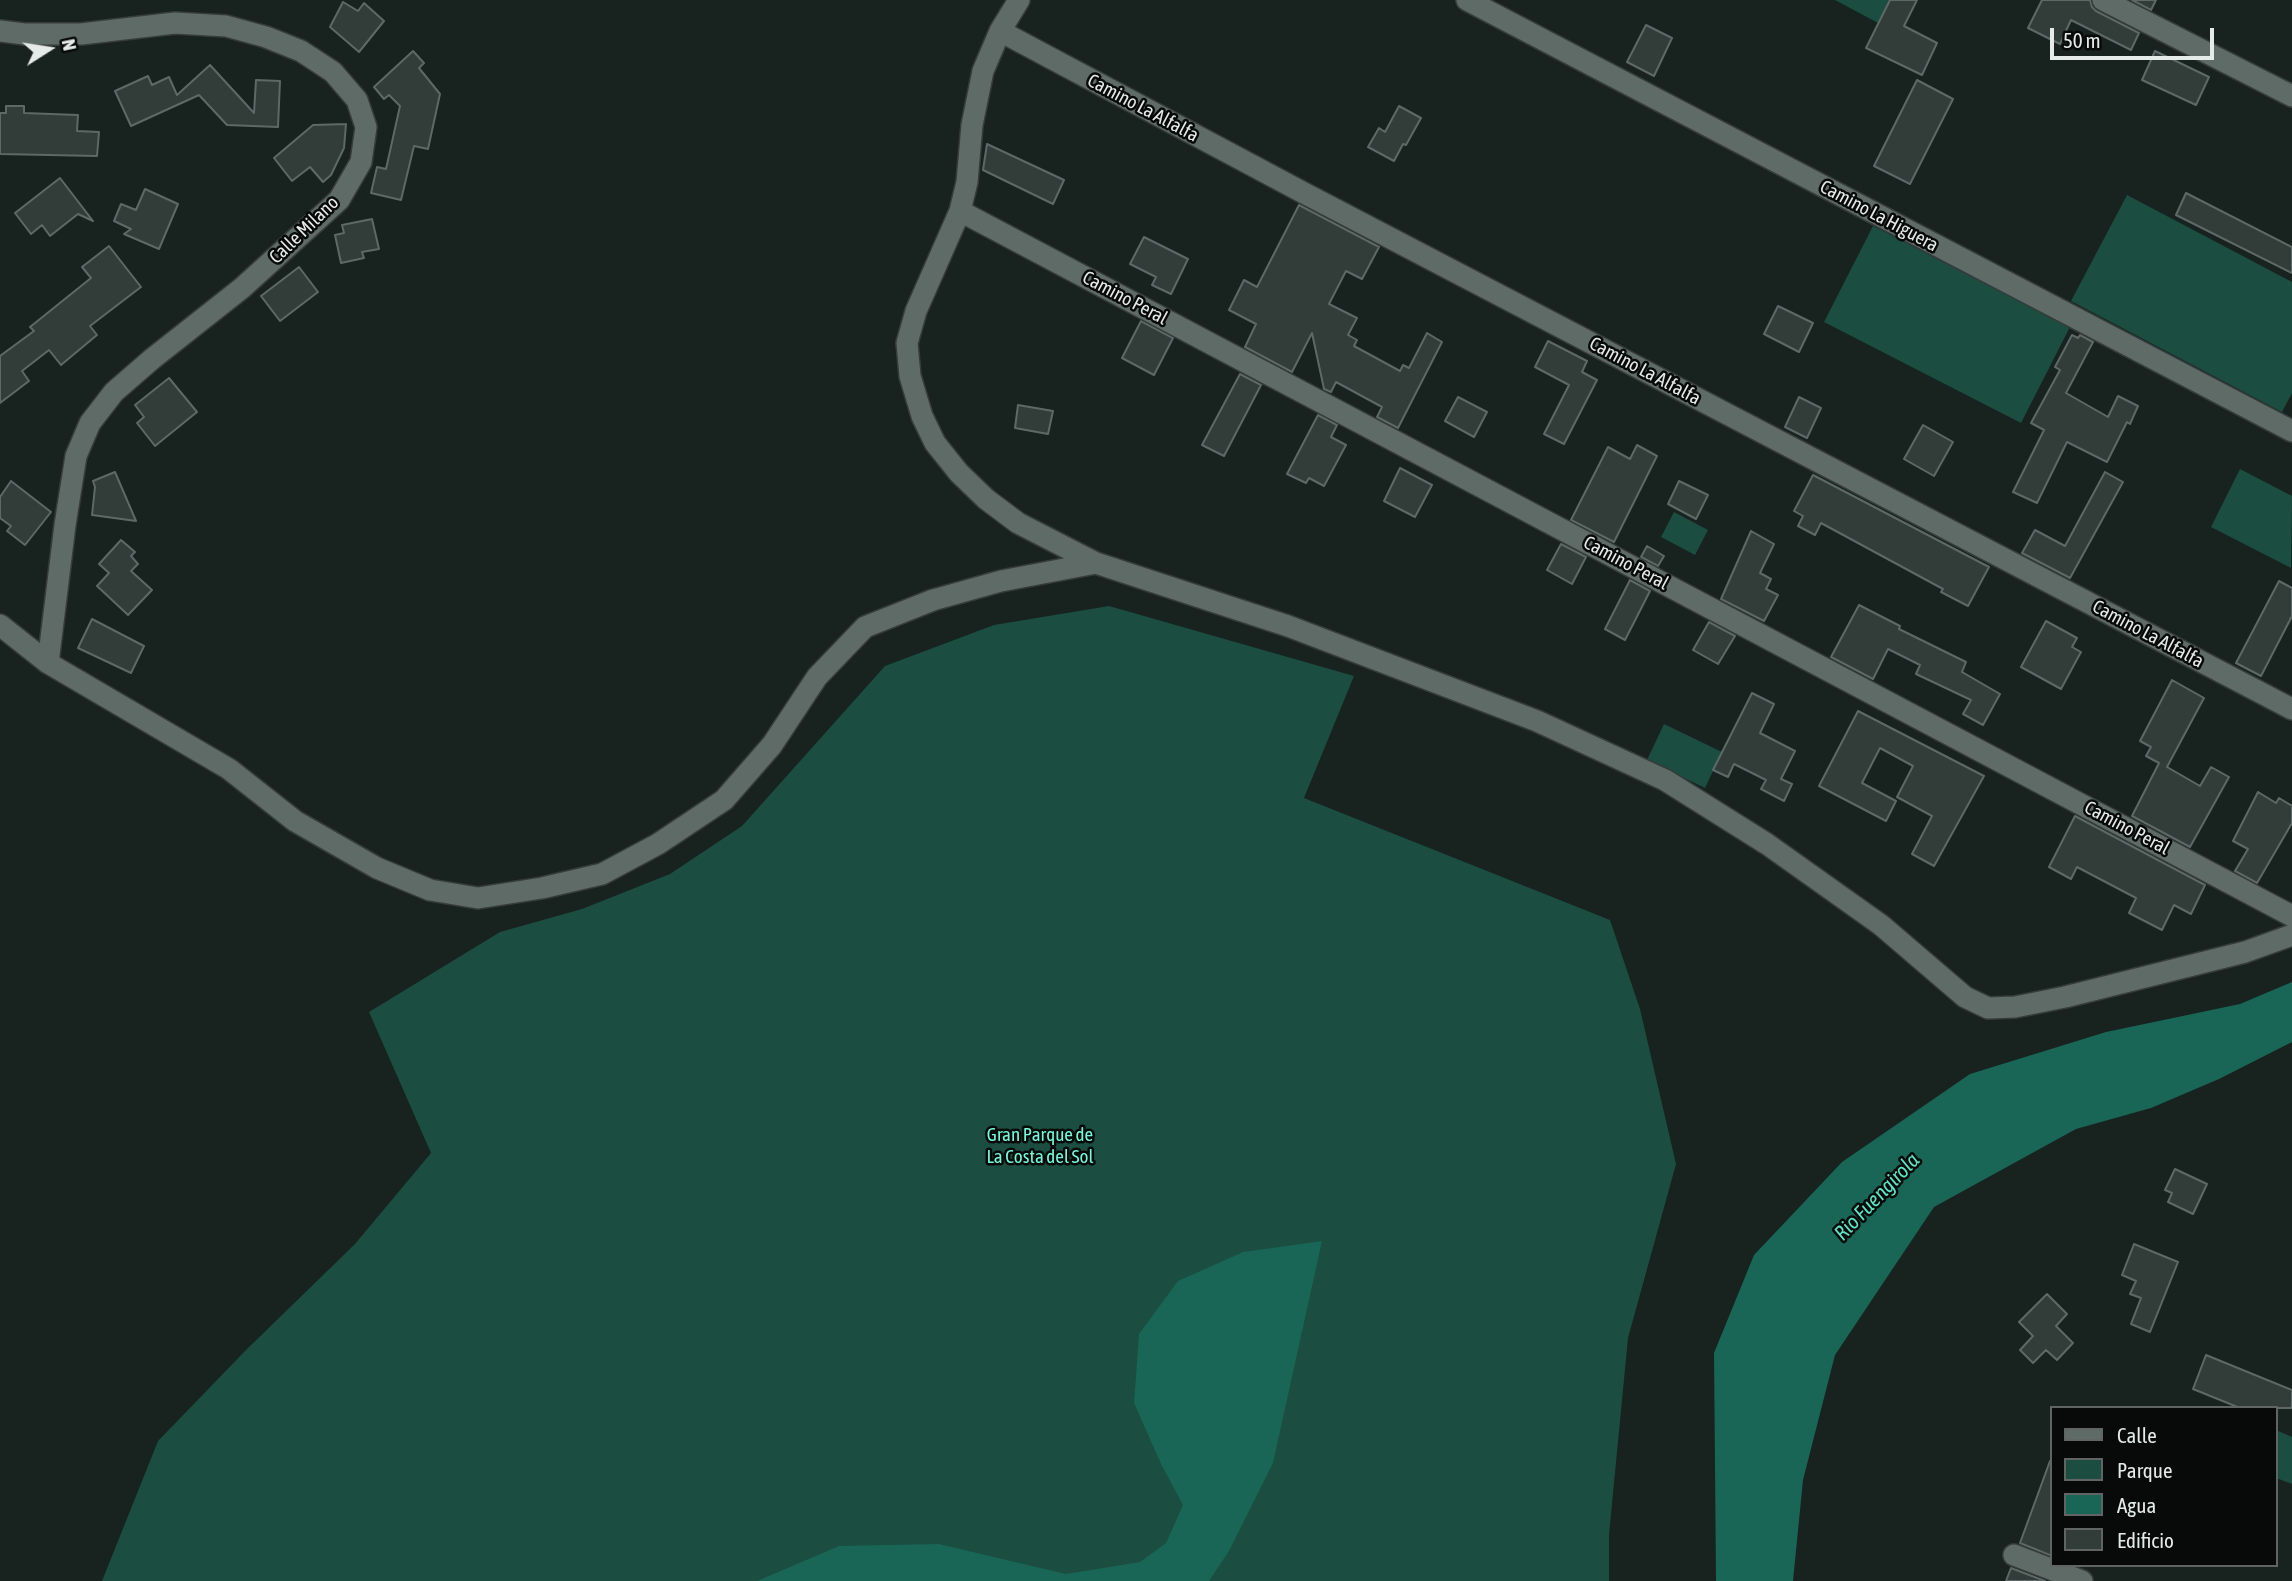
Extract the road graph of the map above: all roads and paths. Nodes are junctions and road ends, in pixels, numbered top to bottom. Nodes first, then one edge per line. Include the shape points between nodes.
1 (1019, 0) edge
2 (1467, 0) edge
3 (2104, 0) edge
4 (0, 31) edge
5 (1000, 32) junction
6 (2292, 96) edge
7 (960, 211) junction
8 (2292, 431) edge
9 (1096, 563) junction
10 (0, 625) edge
11 (48, 663) junction
12 (2292, 709) edge
13 (2292, 915) edge
14 (2292, 935) edge
15 (2014, 1555) dead end
16 (2082, 1581) edge

1 - 5 street
2 - 8 street, Camino La Higuera
3 - 6 street
4 - 11 street, Calle Milano via 81,34 175,23 226,26 301,51 333,72 357,100 366,127 361,162 339,200 242,288 114,392 90,423 76,456
5 - 7 street via 983,71
5 - 12 street, Camino La Alfalfa
7 - 9 street via 916,311 907,343 910,376 922,416 935,443 986,499 1018,523
7 - 13 street, Camino Peral
9 - 11 street via 1001,581 933,600 865,627 817,677 772,745 724,800 602,874 478,898 430,890 377,868 295,821 229,769
9 - 14 street via 1313,635 1537,721 1665,780 1767,844 1881,925 1965,997 1987,1008 2066,997 2245,952
10 - 11 street
15 - 16 street

